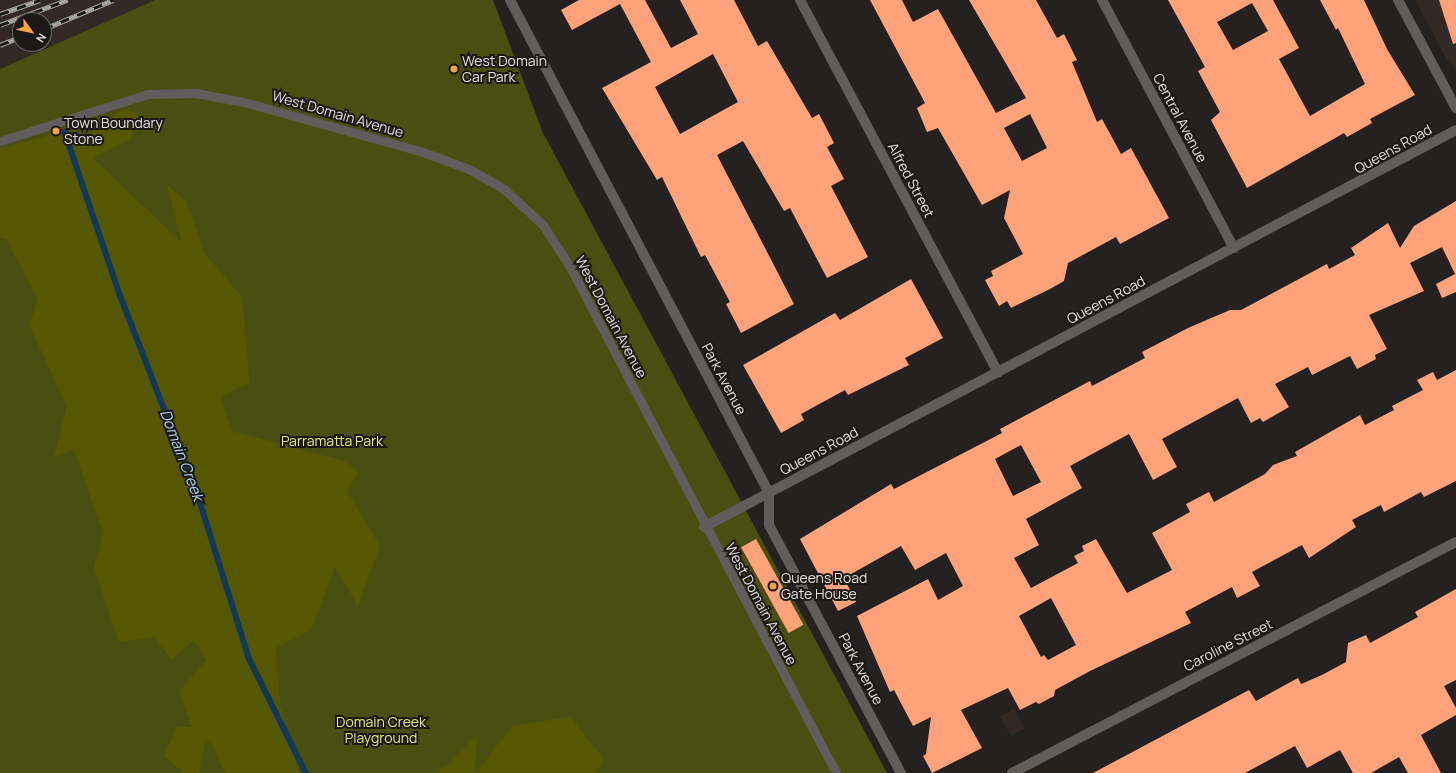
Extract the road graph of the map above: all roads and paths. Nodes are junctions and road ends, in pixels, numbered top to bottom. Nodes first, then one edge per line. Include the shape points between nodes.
1 (510, 0) edge
2 (800, 0) edge
3 (1102, 0) edge
4 (1398, 0) edge
5 (1456, 108) edge
6 (1456, 130) edge
7 (0, 141) edge
8 (1234, 248) junction
9 (998, 373) junction
10 (769, 493) junction
11 (704, 527) junction
12 (1456, 542) edge
13 (836, 773) edge
14 (901, 773) edge
15 (1012, 773) edge

1 - 10 street, Park Avenue
2 - 9 street, Alfred Street
3 - 8 street, Central Avenue
4 - 5 street
6 - 8 street, Queens Road
7 - 11 lane, West Domain Avenue via 124,100 178,93 244,102 420,152 471,170 519,201 543,225 569,265
8 - 9 street, Queens Road
9 - 10 street, Queens Road
10 - 11 street, Queens Road
10 - 14 street, Park Avenue via 769,524
11 - 13 lane, West Domain Avenue
12 - 15 street, Caroline Street

